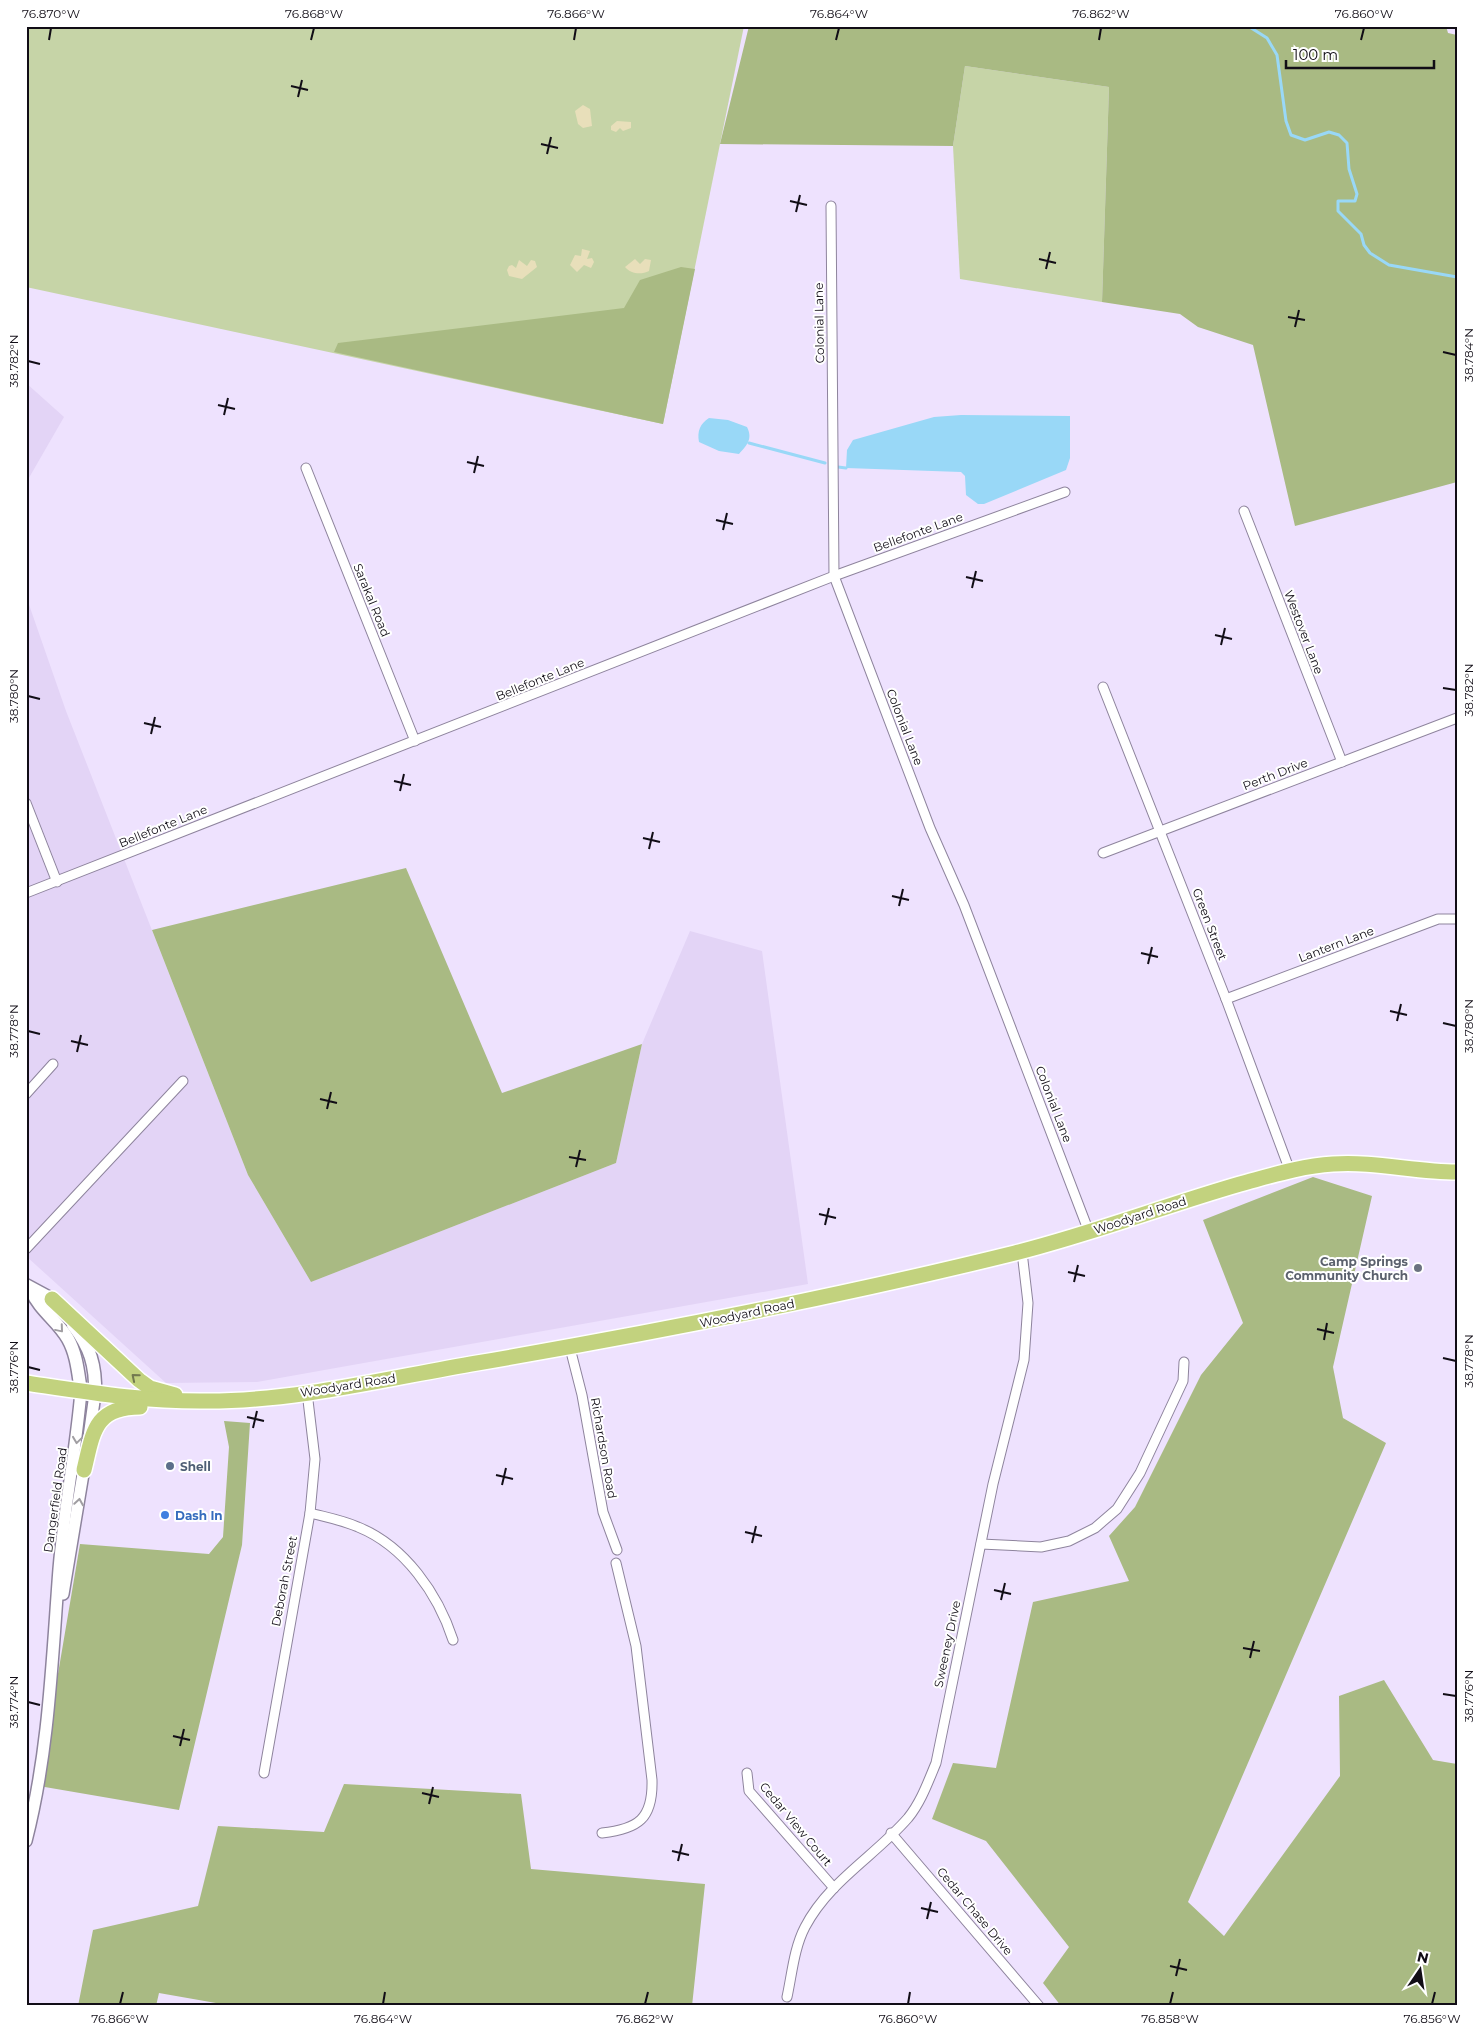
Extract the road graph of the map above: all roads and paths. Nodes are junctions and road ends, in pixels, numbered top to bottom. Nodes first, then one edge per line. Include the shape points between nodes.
1 (831, 206) dead end
2 (306, 468) dead end
3 (1065, 492) dead end
4 (1244, 511) dead end
5 (834, 576) junction
6 (1103, 687) dead end
7 (1457, 718) edge
8 (415, 741) junction
9 (1342, 762) junction
10 (26, 803) edge
11 (1161, 831) junction
12 (1103, 854) dead end
13 (57, 882) junction
14 (26, 893) edge
15 (1457, 919) edge
16 (1226, 999) junction
17 (53, 1064) dead end
18 (183, 1081) dead end
19 (26, 1094) edge
20 (1290, 1171) junction
21 (1457, 1172) edge
22 (1089, 1232) junction
23 (26, 1249) edge
24 (1022, 1252) junction
25 (29, 1287) edge
26 (52, 1299) junction
27 (570, 1348) junction
28 (1184, 1362) dead end
29 (26, 1383) edge
30 (307, 1392) junction
31 (88, 1393) junction
32 (196, 1401) junction
33 (84, 1470) junction
34 (310, 1513) junction
35 (981, 1544) junction
36 (617, 1550) dead end
37 (616, 1563) dead end
38 (57, 1612) junction
39 (453, 1640) dead end
40 (747, 1773) dead end
41 (264, 1774) dead end
42 (32, 1795) edge
43 (29, 1816) edge
44 (602, 1833) dead end
45 (892, 1833) junction
46 (26, 1841) edge
47 (834, 1888) junction
48 (787, 1997) dead end
49 (1038, 2006) edge

1 - 5 street, Colonial Lane
2 - 8 street, Sarakal Road
3 - 5 street, Bellefonte Lane
4 - 9 street, Westover Lane
5 - 8 street, Bellefonte Lane
5 - 22 street, Colonial Lane
6 - 11 street, Green Street
7 - 9 street, Perth Drive
8 - 13 street, Bellefonte Lane
9 - 11 street, Perth Drive
10 - 13 street
11 - 12 street, Perth Drive
11 - 16 street, Green Street
13 - 14 street, Bellefonte Lane
15 - 16 street, Lantern Lane via 1438,919
16 - 20 street, Green Street
17 - 19 street
18 - 23 street
20 - 21 main road, Woodyard Road via 1356,1163
20 - 22 main road, Woodyard Road via 1168,1205
22 - 24 main road, Woodyard Road
24 - 27 main road, Woodyard Road via 742,1315
24 - 35 street, Sweeney Drive via 1028,1303 1024,1360
25 - 26 main road
25 -> 31 main road via 38,1305 72,1346
26 - 31 main road via 90,1350 96,1374
32 -> 26 main road via 150,1388
27 - 30 main road, Woodyard Road
27 - 36 street, Richardson Road via 586,1412 603,1512
28 - 35 street via 1184,1381 1140,1473 1117,1509 1095,1528 1069,1541 1041,1547
29 - 31 main road, Woodyard Road
30 - 32 main road, Woodyard Road
30 - 34 street, Deborah Street via 316,1459
31 - 32 main road, Woodyard Road
31 - 33 street, Dangerfield Road
31 -> 38 street, Dangerfield Road via 78,1434 63,1539
32 - 33 main road via 118,1409 110,1413 93,1433
38 -> 33 street, Dangerfield Road via 67,1580
34 - 39 street via 358,1527 396,1551 431,1592 446,1618
34 - 41 street, Deborah Street
35 - 45 street, Sweeney Drive via 936,1764 908,1818
37 - 44 street via 636,1646 652,1802 639,1822 626,1830
38 - 42 street, Dangerfield Road
40 - 47 street, Cedar View Court via 749,1791
42 - 43 street, Dangerfield Road
43 - 46 street, Dangerfield Road
45 - 47 street, Sweeney Drive
45 - 49 street, Cedar Chase Drive
47 - 48 street, Sweeney Drive via 818,1905 804,1928

